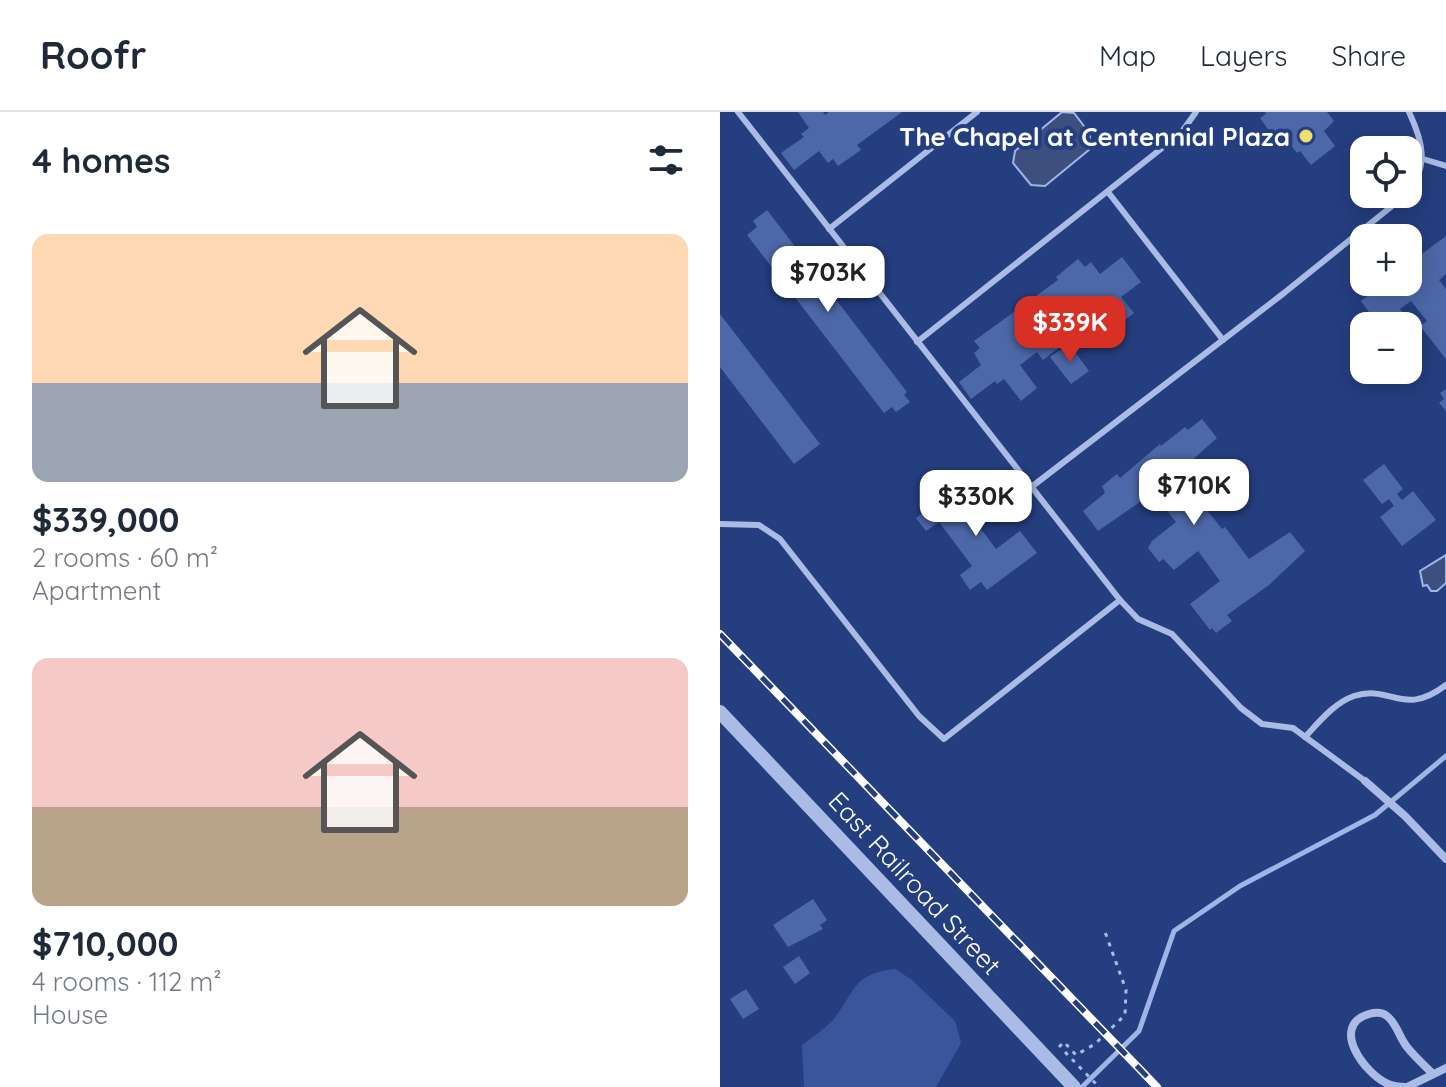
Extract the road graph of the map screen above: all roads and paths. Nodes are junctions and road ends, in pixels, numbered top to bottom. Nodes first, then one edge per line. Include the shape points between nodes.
1 (738, 112) edge
2 (977, 112) edge
3 (1196, 112) edge
4 (1409, 112) edge
5 (1423, 159) junction
6 (1422, 162) edge
7 (1446, 166) edge
8 (1108, 192) junction
9 (1390, 208) edge
10 (829, 229) junction
11 (1223, 340) junction
12 (917, 342) junction
13 (1030, 488) junction
14 (720, 524) edge
15 (1120, 600) junction
16 (1446, 685) edge
17 (720, 712) edge
18 (1305, 737) junction
19 (1365, 781) joint
20 (1446, 859) edge
21 (1105, 932) dead end
22 (1446, 1068) edge
23 (1433, 1074) junction
24 (1074, 1087) edge
25 (1099, 1087) edge
26 (1406, 1087) edge

1 - 10 lane
2 - 10 lane
3 - 8 lane via 1181,133
4 - 5 lane
5 - 6 lane
5 - 7 lane
8 - 11 lane
8 - 12 lane
9 - 11 lane
10 - 12 lane
11 - 13 lane
12 - 13 lane
13 - 15 lane
14 - 15 lane via 759,525 780,539 919,716 944,739
15 - 18 lane via 1138,619 1172,634 1262,724 1293,728
16 - 18 lane via 1429,699 1354,696 1327,712
17 - 24 street, East Railroad Street
18 - 19 lane
19 - 20 street
21 - 25 path via 1126,990 1125,1015 1076,1055 1064,1042 1059,1047
22 - 23 street
23 - 26 street
23 - 26 street via 1390,1018 1367,1015 1351,1032 1354,1049 1377,1077

